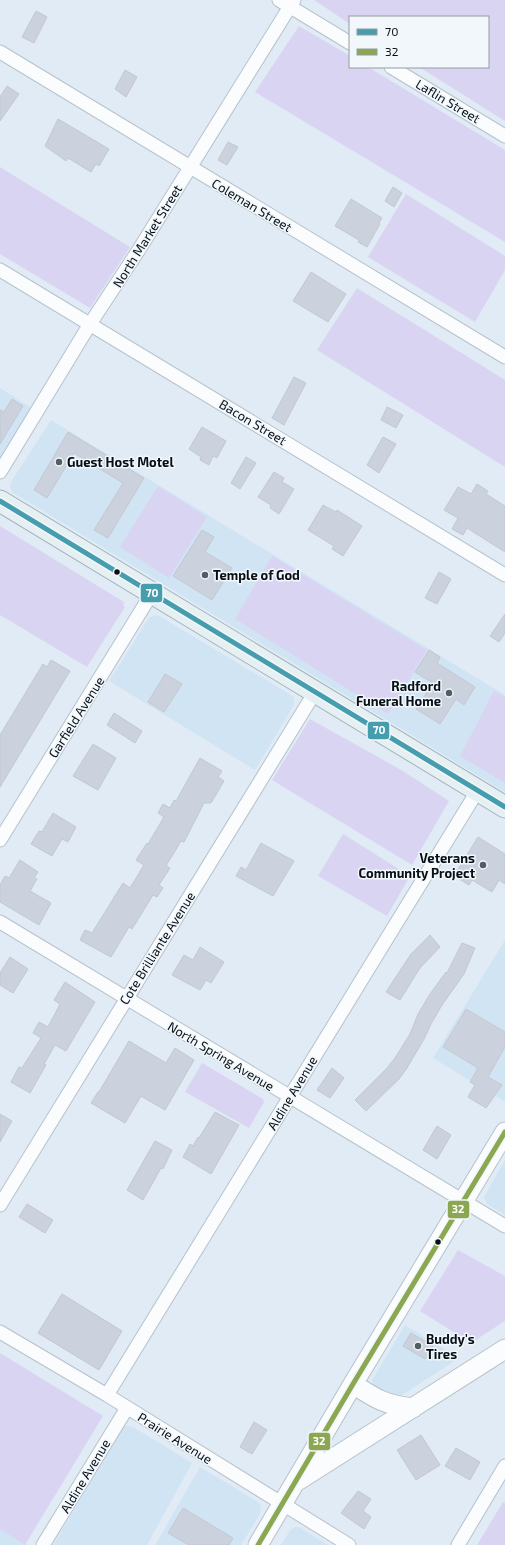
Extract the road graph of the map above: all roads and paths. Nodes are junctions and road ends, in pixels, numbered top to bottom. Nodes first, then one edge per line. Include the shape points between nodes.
1 (288, 2) edge
2 (349, 42) edge
3 (0, 52) edge
4 (393, 68) edge
5 (505, 136) edge
6 (190, 168) junction
7 (0, 270) edge
8 (90, 324) junction
9 (505, 357) edge
10 (0, 472) edge
11 (0, 501) edge
12 (505, 574) edge
13 (152, 593) junction
14 (315, 692) junction
15 (478, 790) junction
16 (505, 807) edge
17 (0, 840) edge
18 (0, 922) edge
19 (126, 998) junction
20 (290, 1097) junction
21 (505, 1132) edge
22 (463, 1200) junction
23 (0, 1205) edge
24 (505, 1226) edge
25 (0, 1332) edge
26 (505, 1349) edge
27 (353, 1384) junction
28 (107, 1395) junction
29 (127, 1408) junction
30 (413, 1408) junction
31 (505, 1466) edge
32 (296, 1482) junction
33 (282, 1504) junction
34 (43, 1545) edge
35 (258, 1545) edge
36 (349, 1545) edge
37 (458, 1545) edge

1 - 2 street
1 - 6 street, North Market Street
3 - 6 street, Coleman Street
4 - 5 street, Laflin Street
6 - 8 street, North Market Street
6 - 9 street, Coleman Street
7 - 8 street, Bacon Street
8 - 10 street, North Market Street
8 - 12 street, Bacon Street
11 - 13 main road
13 - 14 main road
13 - 17 street, Garfield Avenue
14 - 15 main road
14 - 19 street, Cote Brilliante Avenue
15 - 16 main road
15 - 20 street, Aldine Avenue
18 - 19 street, North Spring Avenue
19 - 20 street, North Spring Avenue
19 - 23 street, Cote Brilliante Avenue
20 - 22 street, North Spring Avenue
20 - 28 street, Aldine Avenue
21 - 22 main road
22 - 24 street, North Spring Avenue
22 - 27 main road
25 - 28 street, Prairie Avenue
26 - 30 main road
27 - 30 main road via 384,1403
27 - 32 main road
28 - 29 street, Prairie Avenue
29 - 33 street, Prairie Avenue
29 - 34 street, Aldine Avenue
30 - 32 main road
31 - 37 street
32 - 33 main road
33 - 35 main road
33 - 36 street, Prairie Avenue

